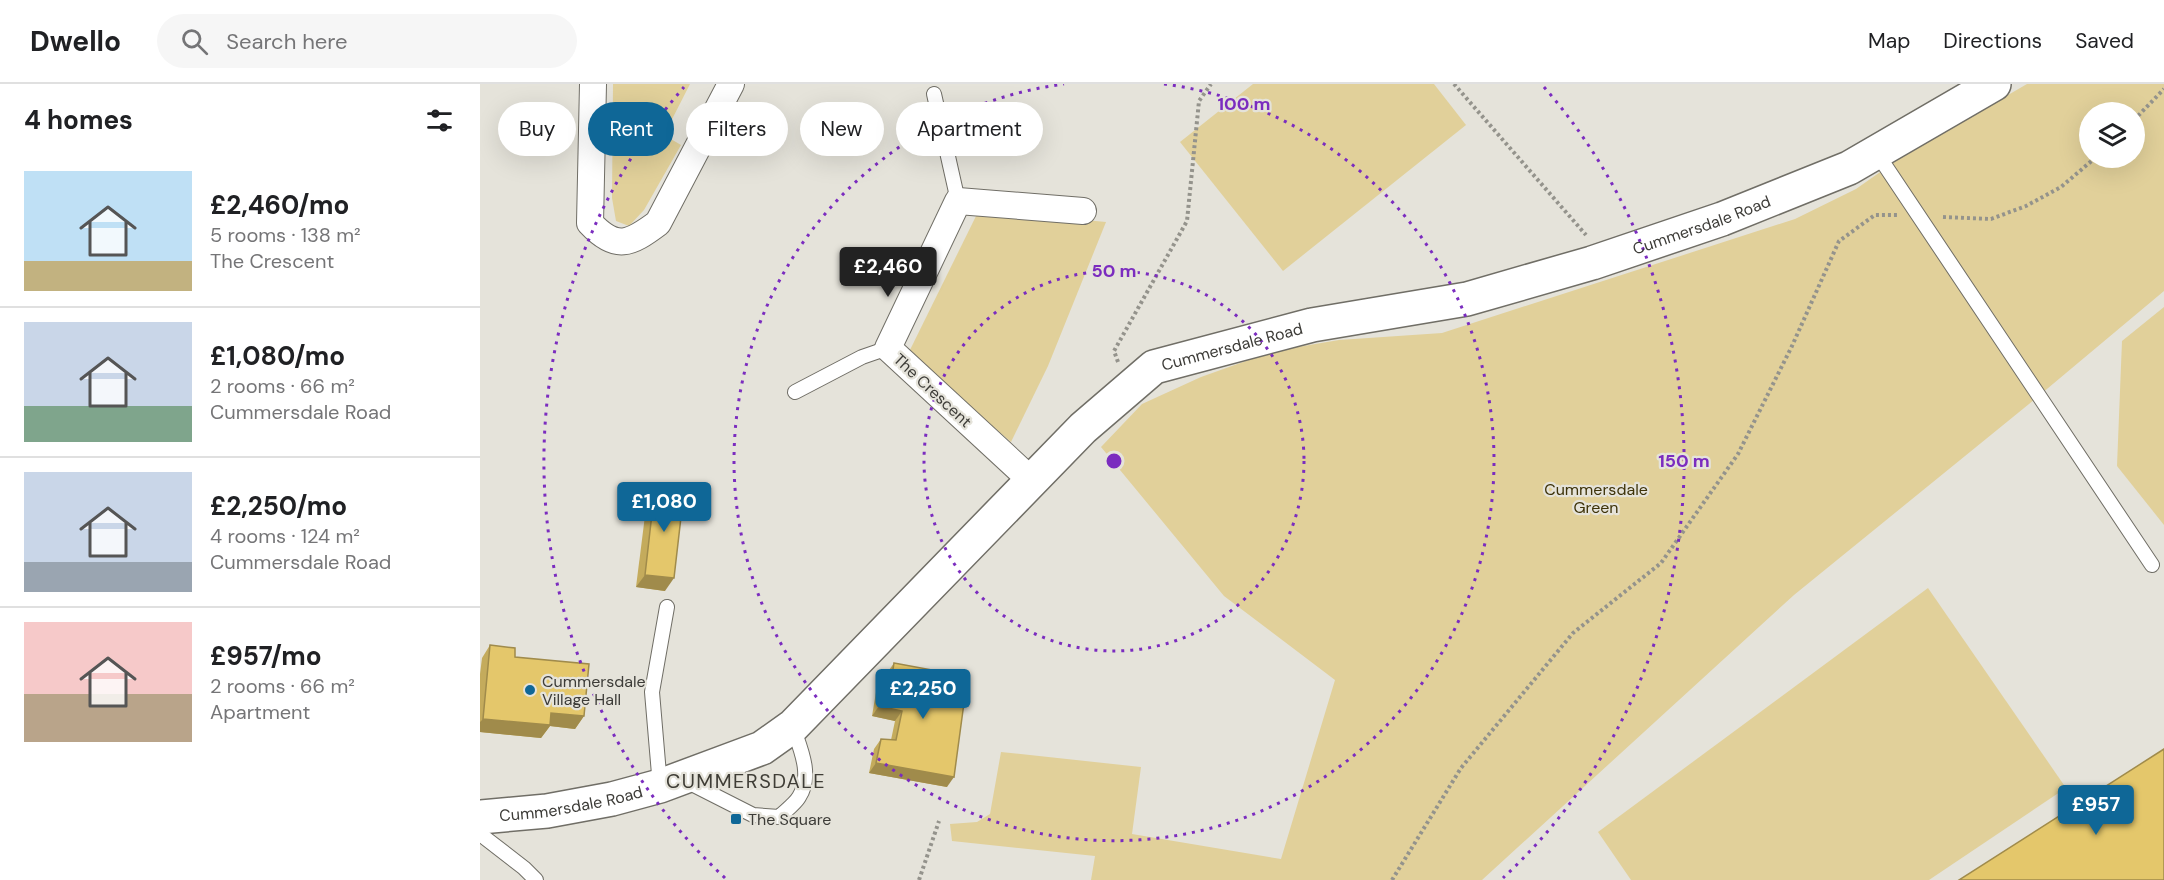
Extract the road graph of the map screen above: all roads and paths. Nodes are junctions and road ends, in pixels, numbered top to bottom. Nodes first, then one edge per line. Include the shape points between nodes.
1 (593, 84) edge
2 (731, 84) edge
3 (1211, 84) edge
4 (1454, 84) edge
5 (1994, 84) edge
6 (2164, 89) edge
7 (934, 94) dead end
8 (2145, 109) edge
9 (1876, 152) junction
10 (2083, 168) edge
11 (958, 201) junction
12 (1083, 211) dead end
13 (1918, 215) junction
14 (1606, 258) junction
15 (888, 348) junction
16 (1128, 390) junction
17 (795, 392) dead end
18 (1032, 481) junction
19 (2152, 565) dead end
20 (668, 607) dead end
21 (793, 726) junction
22 (671, 782) junction
23 (480, 817) edge
24 (939, 821) dead end
25 (480, 834) edge
26 (536, 880) edge
27 (919, 880) edge
28 (1392, 880) edge

1 - 2 street via 590,223 601,235 617,243 640,237 658,224
3 - 16 path via 1199,101 1187,221 1114,351
4 - 14 path
5 - 9 street, Cummersdale Road
6 - 8 path
7 - 11 lane
9 - 13 lane
9 - 14 street, Cummersdale Road via 1849,168 1732,216
10 - 13 path via 2061,187 1991,219
11 - 12 street
11 - 15 street, The Crescent
13 - 19 lane
13 - 28 path via 1875,215 1839,241 1738,454 1661,563 1573,633 1461,768
14 - 16 street, Cummersdale Road via 1467,299 1312,325 1154,367
15 - 17 lane
15 - 18 street, The Crescent
16 - 18 street, Cummersdale Road via 1083,428
18 - 21 street, Cummersdale Road
20 - 22 lane via 652,692
21 - 22 street, Cummersdale Road via 762,748
21 - 22 lane via 806,774 800,796 779,818 753,815
22 - 23 street, Cummersdale Road via 546,812
24 - 27 path
25 - 26 lane

